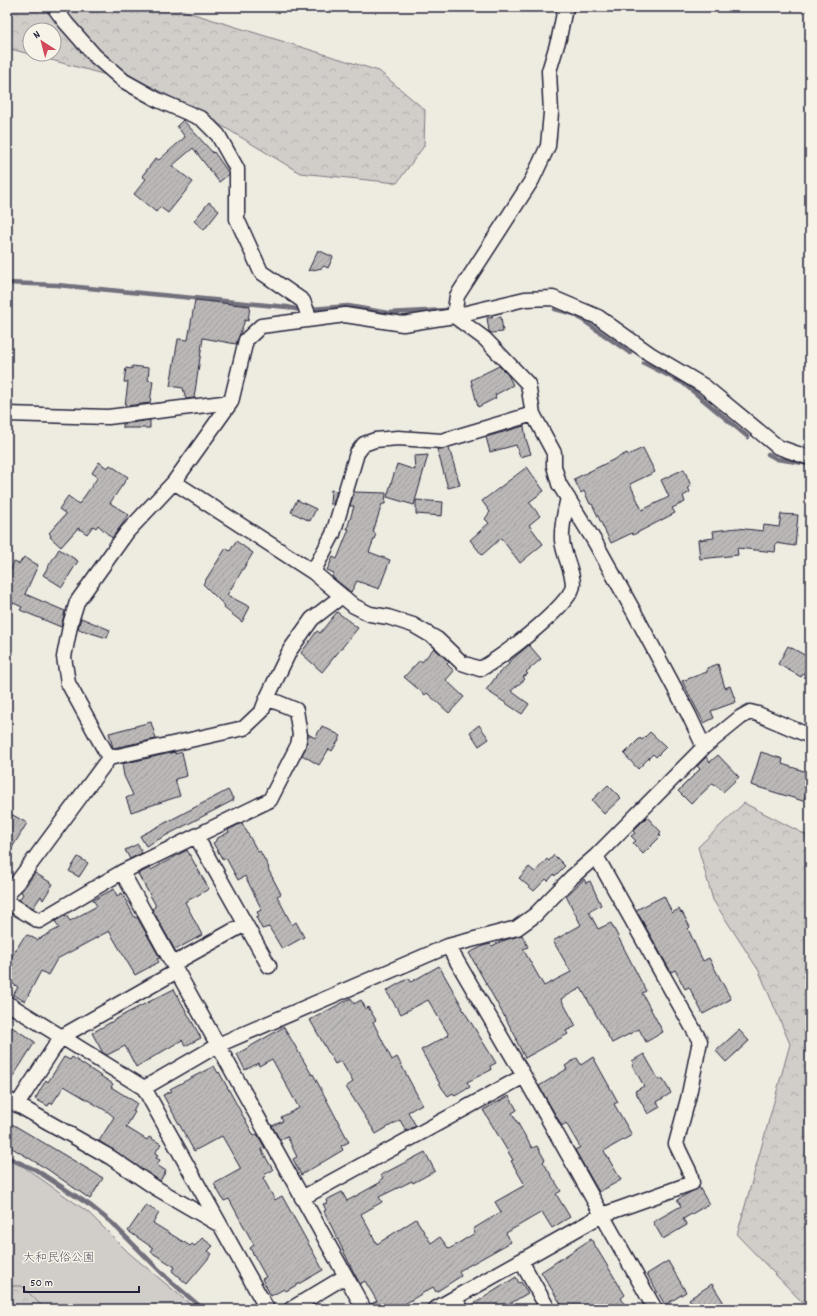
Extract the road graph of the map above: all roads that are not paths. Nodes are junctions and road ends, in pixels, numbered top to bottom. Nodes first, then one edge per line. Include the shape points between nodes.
1 (54, 7) edge
2 (567, 7) edge
3 (308, 313) junction
4 (454, 316) junction
5 (231, 402) junction
6 (7, 414) edge
7 (533, 414) junction
8 (810, 458) edge
9 (174, 482) junction
10 (568, 498) junction
11 (313, 572) junction
12 (342, 596) junction
13 (267, 698) junction
14 (810, 736) edge
15 (704, 747) junction
16 (109, 758) junction
17 (196, 836) junction
18 (596, 856) junction
19 (122, 872) junction
20 (7, 896) edge
21 (7, 902) edge
22 (245, 924) junction
23 (448, 946) junction
24 (270, 966) dead end
25 (175, 967) junction
26 (7, 1003) edge
27 (61, 1037) junction
28 (218, 1045) junction
29 (524, 1076) junction
30 (144, 1088) junction
31 (12, 1102) edge
32 (302, 1198) junction
33 (602, 1215) junction
34 (219, 1224) junction
35 (521, 1260) junction
36 (346, 1276) junction
37 (458, 1303) edge
38 (267, 1309) edge
39 (291, 1309) edge
40 (364, 1309) edge
41 (435, 1309) edge
42 (548, 1309) edge
43 (655, 1309) edge

1 - 3 street via 96,56 124,81 158,100 202,119 218,135 237,170 237,219 261,272 303,301
2 - 4 street via 550,71 551,113 548,146 532,180 457,296
3 - 4 street via 344,315 404,324
3 - 5 street via 261,326 246,340
4 - 7 street via 485,339 528,384
4 - 8 street via 525,299 553,298 598,317 650,354 704,386 778,447
5 - 6 street via 108,417
5 - 9 street
7 - 10 street via 554,454 559,484
7 - 11 street via 442,441 398,438 375,440 364,444 357,454 333,534
9 - 11 street
9 - 16 street via 127,532 77,602 71,621 64,657 68,684
10 - 12 street via 562,540 573,585 570,595 553,613 490,665 480,669 462,663 437,639 413,625 370,614
10 - 15 street via 634,612
11 - 12 street
12 - 13 street via 312,619 290,650
13 - 16 street via 262,711 244,728
13 - 17 street via 296,710 300,735 294,755 270,800
14 - 15 street via 750,712
15 - 18 street
16 - 20 street
17 - 19 street
17 - 22 street
18 - 23 street via 535,915 517,928
18 - 33 street via 700,1041 676,1144 692,1183
19 - 21 street via 39,921
19 - 25 street
22 - 24 street
22 - 25 street
23 - 28 street
23 - 29 street
25 - 27 street
25 - 28 street
26 - 27 street
27 - 30 street
27 - 31 street
28 - 30 street
28 - 32 street
29 - 32 street
29 - 33 street
30 - 34 street
31 - 34 street
32 - 36 street
33 - 35 street
33 - 43 street
34 - 38 street
35 - 37 street
35 - 42 street
36 - 39 street
36 - 40 street
37 - 41 street

